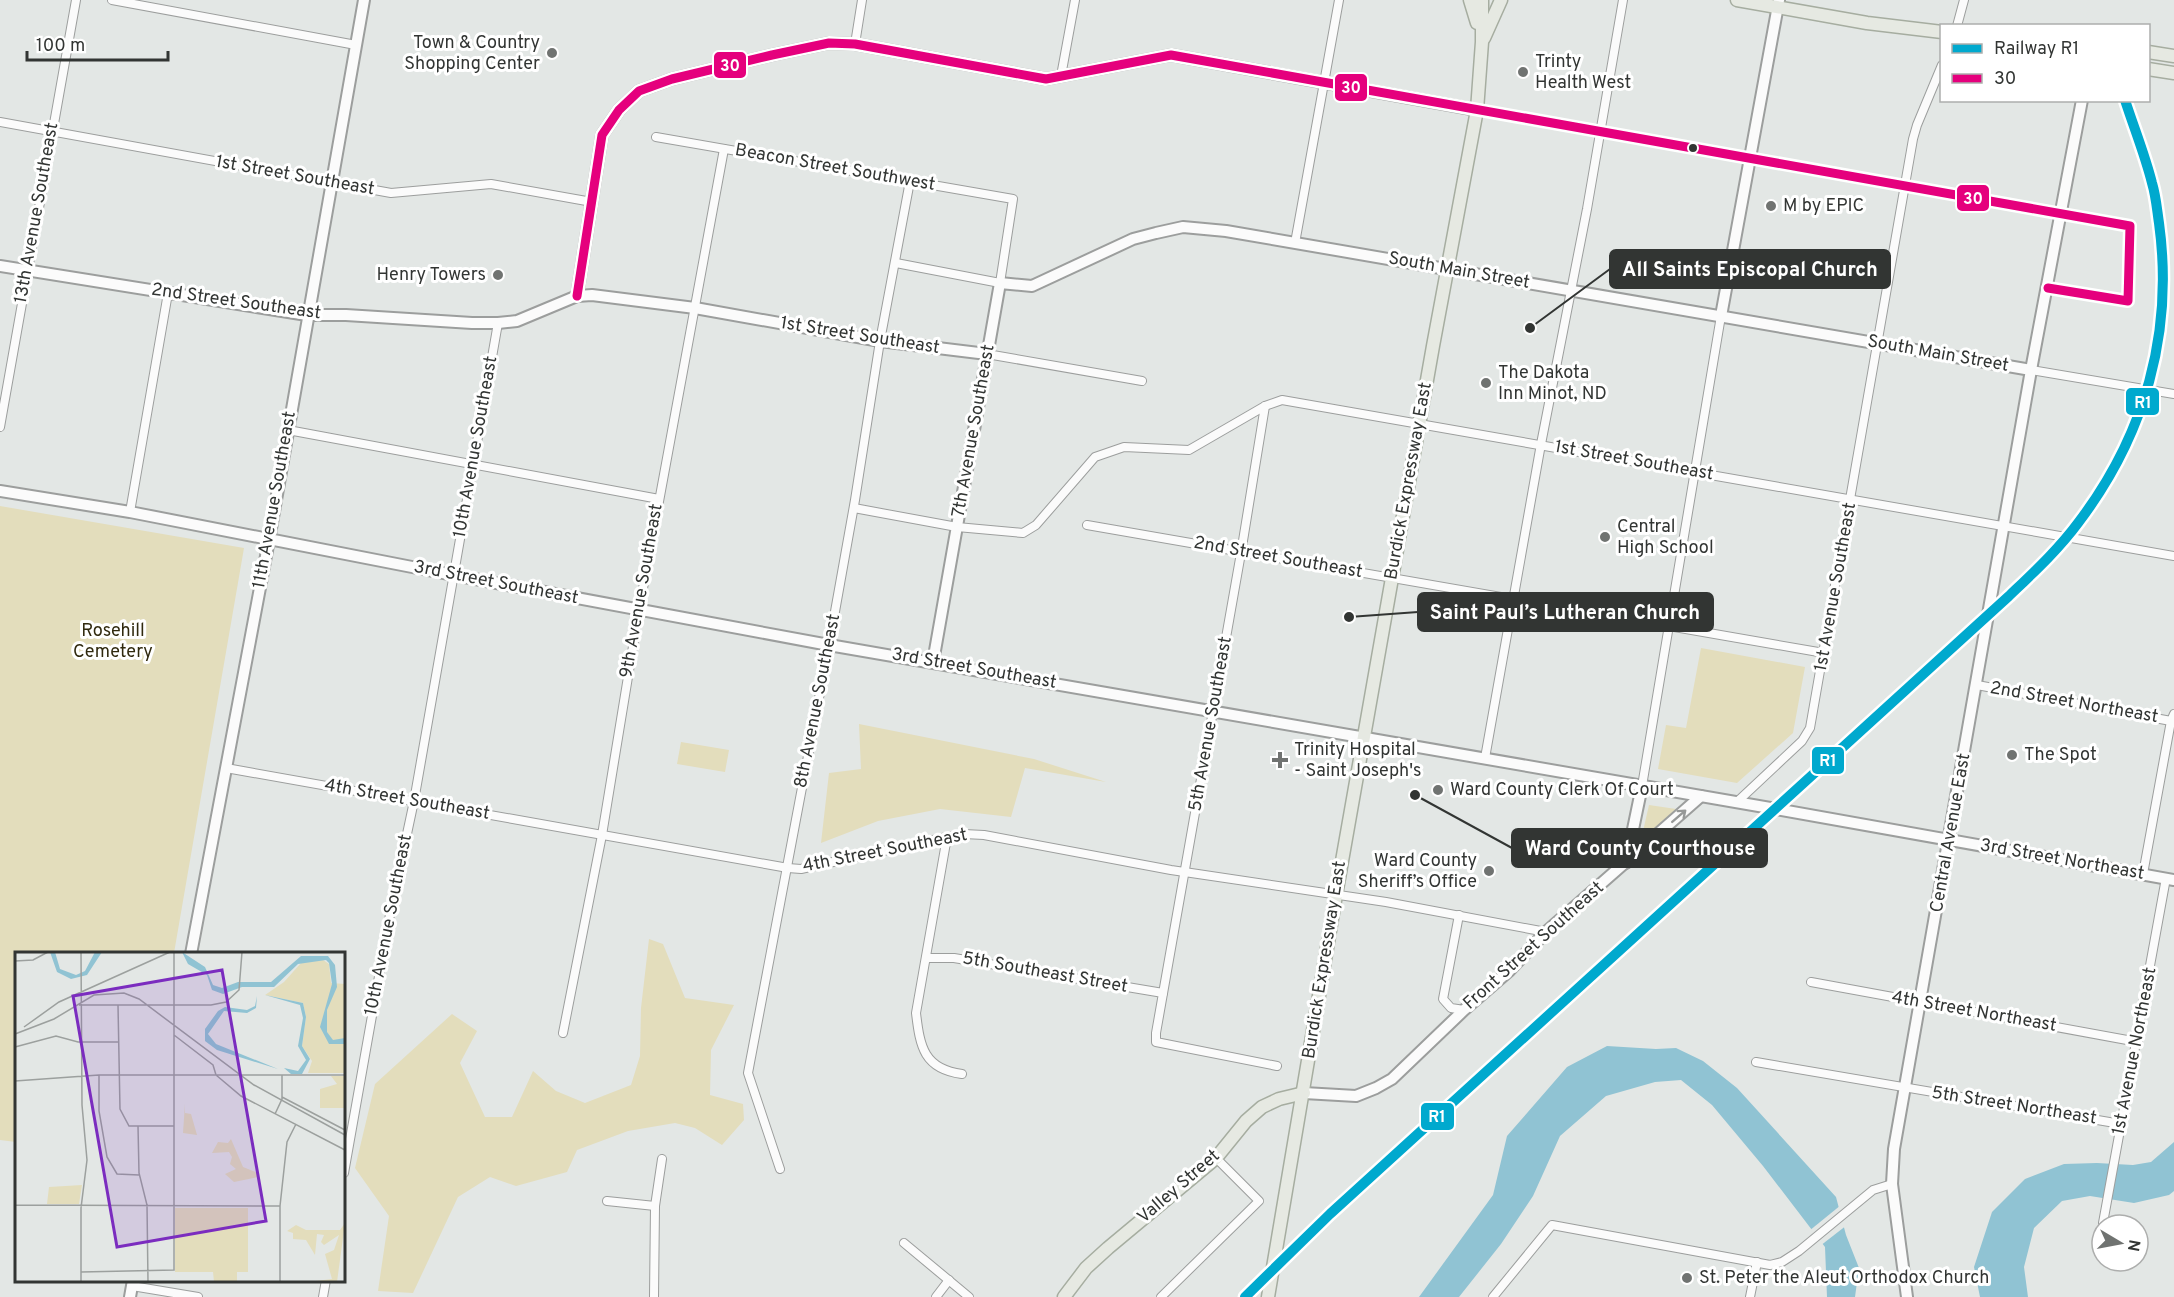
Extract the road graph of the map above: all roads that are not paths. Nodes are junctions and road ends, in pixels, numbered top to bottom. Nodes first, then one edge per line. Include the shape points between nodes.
1 (75, 0) edge
2 (112, 0) edge
3 (364, 0) edge
4 (862, 0) edge
5 (1075, 0) edge
6 (1339, 0) edge
7 (1470, 0) edge
8 (1482, 0) edge
9 (1501, 0) edge
10 (1623, 0) edge
11 (1737, 0) edge
12 (1964, 0) edge
13 (1779, 4) edge
14 (1958, 24) edge
15 (1940, 32) edge
16 (1482, 42) junction
17 (855, 44) junction
18 (356, 45) junction
19 (2150, 52) edge
20 (2174, 56) edge
21 (1940, 68) edge
22 (2150, 69) edge
23 (2174, 73) edge
24 (1061, 76) junction
25 (1323, 83) junction
26 (2082, 102) edge
27 (1477, 110) junction
28 (0, 122) edge
29 (52, 129) junction
30 (1600, 132) junction
31 (656, 137) dead end
32 (724, 149) junction
33 (1750, 157) junction
34 (331, 182) junction
35 (910, 182) junction
36 (1905, 185) junction
37 (1013, 199) joint
38 (592, 202) junction
39 (2061, 212) junction
40 (1295, 243) junction
41 (896, 263) junction
42 (0, 266) edge
43 (1447, 268) junction
44 (26, 271) junction
45 (1000, 283) junction
46 (2048, 288) junction
47 (1572, 290) junction
48 (168, 293) junction
49 (577, 296) junction
50 (695, 308) junction
51 (307, 315) junction
52 (1721, 316) junction
53 (498, 323) junction
54 (880, 341) junction
55 (1878, 343) junction
56 (987, 354) junction
57 (2031, 370) junction
58 (1142, 381) dead end
59 (2174, 394) edge
60 (1264, 406) junction
61 (1420, 424) junction
62 (0, 427) edge
63 (288, 430) junction
64 (1541, 444) junction
65 (472, 466) junction
66 (1695, 473) junction
67 (0, 491) edge
68 (659, 499) junction
69 (1851, 501) junction
70 (854, 508) junction
71 (130, 512) junction
72 (1087, 525) dead end
73 (2004, 526) junction
74 (957, 527) junction
75 (269, 540) junction
76 (1241, 553) junction
77 (2174, 556) edge
78 (453, 575) junction
79 (1392, 577) junction
80 (1513, 600) junction
81 (639, 610) junction
82 (1668, 626) junction
83 (829, 645) junction
84 (1824, 653) junction
85 (933, 662) junction
86 (1977, 685) junction
87 (1213, 711) junction
88 (2172, 718) edge
89 (1364, 738) junction
90 (1485, 758) junction
91 (226, 768) junction
92 (1642, 786) junction
93 (1701, 796) junction
94 (414, 801) junction
95 (1737, 802) junction
96 (602, 835) junction
97 (947, 837) junction
98 (1950, 839) junction
99 (1626, 863) junction
100 (788, 868) junction
101 (1185, 872) junction
102 (2143, 874) junction
103 (2170, 879) edge
104 (1336, 895) junction
105 (1459, 915) junction
106 (1546, 932) junction
107 (191, 952) edge
108 (927, 958) junction
109 (1811, 982) dead end
110 (1163, 993) junction
111 (1921, 1002) junction
112 (1464, 1010) junction
113 (563, 1034) dead end
114 (2138, 1042) junction
115 (1756, 1062) dead end
116 (1277, 1066) dead end
117 (962, 1074) dead end
118 (1906, 1088) junction
119 (1304, 1093) junction
120 (2121, 1124) junction
121 (662, 1158) dead end
122 (1216, 1158) junction
123 (345, 1167) edge
124 (780, 1169) dead end
125 (1892, 1184) junction
126 (607, 1201) dead end
127 (655, 1206) junction
128 (2105, 1213) edge
129 (904, 1243) dead end
130 (1757, 1262) junction
131 (949, 1280) junction
132 (326, 1282) edge
133 (131, 1288) edge
134 (198, 1297) edge
135 (323, 1297) edge
136 (654, 1297) edge
137 (936, 1297) edge
138 (969, 1297) edge
139 (1064, 1297) edge
140 (1161, 1297) edge
141 (1268, 1297) edge
142 (1493, 1297) edge
143 (1750, 1297) edge
144 (1907, 1297) edge

1 - 29 street, 13th Avenue Southeast
2 - 18 street
3 - 18 street, 11th Avenue Southeast
4 - 17 street
5 - 24 street
6 - 25 street
7 - 16 main road
8 - 16 main road, Burdick Expressway East
9 - 16 main road
10 - 30 street
11 - 13 main road
12 - 14 street
13 - 15 main road via 1867,23
13 - 33 street
16 - 27 main road, Burdick Expressway East
17 - 24 street via 1046,79
17 - 38 street via 830,43 772,54 639,91 619,110 602,135
18 - 34 street, 11th Avenue Southeast
19 - 20 main road
21 - 36 street, 1st Avenue Southeast via 1917,125
22 - 23 main road
24 - 25 street via 1171,56
25 - 27 street
25 - 40 street
26 - 39 street, Central Avenue East
27 - 30 street
27 - 43 main road, Burdick Expressway East
28 - 29 street, 1st Street Southeast
29 - 34 street, 1st Street Southeast via 61,134
29 - 44 street, 13th Avenue Southeast
30 - 33 street
30 - 47 street
31 - 32 street, Beacon Street Southwest
32 - 35 street, Beacon Street Southwest
32 - 50 street, 9th Avenue Southeast
33 - 36 street
33 - 52 street
34 - 38 street, 1st Street Southeast via 391,193 490,184
34 - 51 street, 11th Avenue Southeast
35 - 37 street, Beacon Street Southwest
35 - 41 street, 8th Avenue Southeast
36 - 39 street
36 - 55 street, 1st Avenue Southeast
37 - 45 street, 7th Avenue Southeast
38 - 49 street
39 - 46 street, Central Avenue East
39 - 46 street via 2130,226 2128,301
40 - 43 street, South Main Street
40 - 45 street, South Main Street via 1183,227 1133,239 1032,286
41 - 45 street, South Main Street
41 - 54 street, 8th Avenue Southeast
42 - 44 street, 2nd Street Southeast
43 - 47 street, South Main Street
43 - 61 main road, Burdick Expressway East
44 - 48 street, 2nd Street Southeast
44 - 62 street, 13th Avenue Southeast
45 - 56 street, 7th Avenue Southeast
46 - 57 street, Central Avenue East
47 - 52 street, South Main Street
47 - 64 street
48 - 51 street, 2nd Street Southeast
48 - 71 street
49 - 50 street, 1st Street Southeast
49 - 53 street, 2nd Street Southeast via 517,321
50 - 54 street, 1st Street Southeast
50 - 68 street, 9th Avenue Southeast
51 - 53 street, 2nd Street Southeast
51 - 63 street, 11th Avenue Southeast
52 - 55 street, South Main Street
52 - 66 street
53 - 65 street, 10th Avenue Southeast
54 - 56 street, 1st Street Southeast
54 - 70 street, 8th Avenue Southeast
55 - 57 street, South Main Street
55 - 69 street, 1st Avenue Southeast
56 - 58 street, 1st Street Southeast
56 - 74 street, 7th Avenue Southeast
57 - 59 street
57 - 73 street, Central Avenue East
60 - 61 street, 1st Street Southeast via 1282,400
60 - 74 street via 1189,450 1124,447 1095,457 1036,525 1023,533
60 - 76 street, 5th Avenue Southeast
61 - 64 street, 1st Street Southeast
61 - 79 main road, Burdick Expressway East
63 - 65 street
63 - 75 street, 11th Avenue Southeast
64 - 66 street, 1st Street Southeast
64 - 80 street
65 - 68 street
65 - 78 street, 10th Avenue Southeast
66 - 69 street, 1st Street Southeast
66 - 82 street
67 - 71 street, 3rd Street Southeast
68 - 81 street, 9th Avenue Southeast
69 - 73 street, 1st Street Southeast
69 - 84 street, 1st Avenue Southeast
70 - 74 street
70 - 83 street, 8th Avenue Southeast
71 - 75 street, 3rd Street Southeast
72 - 76 street, 2nd Street Southeast
73 - 77 street, 1st Street Southeast
73 - 86 street, Central Avenue East
74 - 85 street, 7th Avenue Southeast
75 - 78 street, 3rd Street Southeast
75 - 91 street, 11th Avenue Southeast
76 - 79 street, 2nd Street Southeast
76 - 87 street, 5th Avenue Southeast
78 - 81 street, 3rd Street Southeast
78 - 94 street, 10th Avenue Southeast
79 - 80 street, 2nd Street Southeast
79 - 89 main road, Burdick Expressway East
80 - 82 street, 2nd Street Southeast
80 - 90 street
81 - 83 street, 3rd Street Southeast
81 - 96 street, 9th Avenue Southeast
82 - 84 street, 2nd Street Southeast
82 - 92 street
83 - 85 street, 3rd Street Southeast
83 - 100 street, 8th Avenue Southeast
84 - 95 street, 1st Avenue Southeast via 1810,728 1802,741
85 - 87 street, 3rd Street Southeast
86 - 88 street, 2nd Street Northeast
86 - 98 street, Central Avenue East
87 - 89 street, 3rd Street Southeast
87 - 101 street, 5th Avenue Southeast
88 - 102 street
89 - 90 street, 3rd Street Southeast
89 - 104 main road, Burdick Expressway East
90 - 92 street, 3rd Street Southeast
91 - 94 street, 4th Street Southeast
91 - 107 street, 11th Avenue Southeast
92 - 93 street, 3rd Street Southeast
92 - 99 street
93 - 95 street, 3rd Street Southeast
99 -> 93 street, Front Street Southeast
94 - 96 street, 4th Street Southeast
94 - 123 street, 10th Avenue Southeast
95 - 98 street, 3rd Street Southeast
96 - 100 street, 4th Street Southeast
96 - 113 street, 9th Avenue Southeast
97 - 100 street, 4th Street Southeast via 801,869
97 - 101 street, 4th Street Southeast via 984,835
97 - 108 street
98 - 102 street, 3rd Street Northeast
98 - 111 street, Central Avenue East
99 - 106 street, Front Street Southeast
100 - 124 street, 8th Avenue Southeast via 748,1073
101 - 104 street, 4th Street Southeast
101 - 110 street, 5th Avenue Southeast
102 - 103 street, 3rd Street Northeast
103 - 114 street, 1st Avenue Northeast
104 - 105 street, 4th Street Southeast
104 - 119 main road, Burdick Expressway East
105 - 106 street, 4th Street Southeast
105 - 112 street via 1443,999 1451,1008
106 - 112 street, Front Street Southeast
108 - 110 street, 5th Southeast Street via 954,958
108 - 117 street via 916,1013 919,1041 932,1063
109 - 111 street, 4th Street Northeast
110 - 116 street, 5th Avenue Southeast via 1156,1042
111 - 114 street, 4th Street Northeast
111 - 118 street, Central Avenue East
112 - 119 street, Front Street Southeast via 1392,1079 1366,1093
114 - 120 street, 1st Avenue Northeast
115 - 118 street, 5th Street Northeast
118 - 120 street, 5th Street Northeast
118 - 125 street, Central Avenue East via 1894,1149
119 - 122 main road, Valley Street via 1288,1095 1262,1107
119 - 141 main road, Burdick Expressway East
120 - 128 street, 1st Avenue Northeast
121 - 127 street
122 - 139 main road, Valley Street via 1086,1268
122 - 140 street via 1259,1201
125 - 130 street via 1873,1190 1782,1263
125 - 144 street, Central Avenue East
126 - 127 street
127 - 136 street
129 - 131 street
130 - 142 street via 1552,1225
130 - 143 street
131 - 137 street
131 - 138 street
132 - 135 street
133 - 134 street

